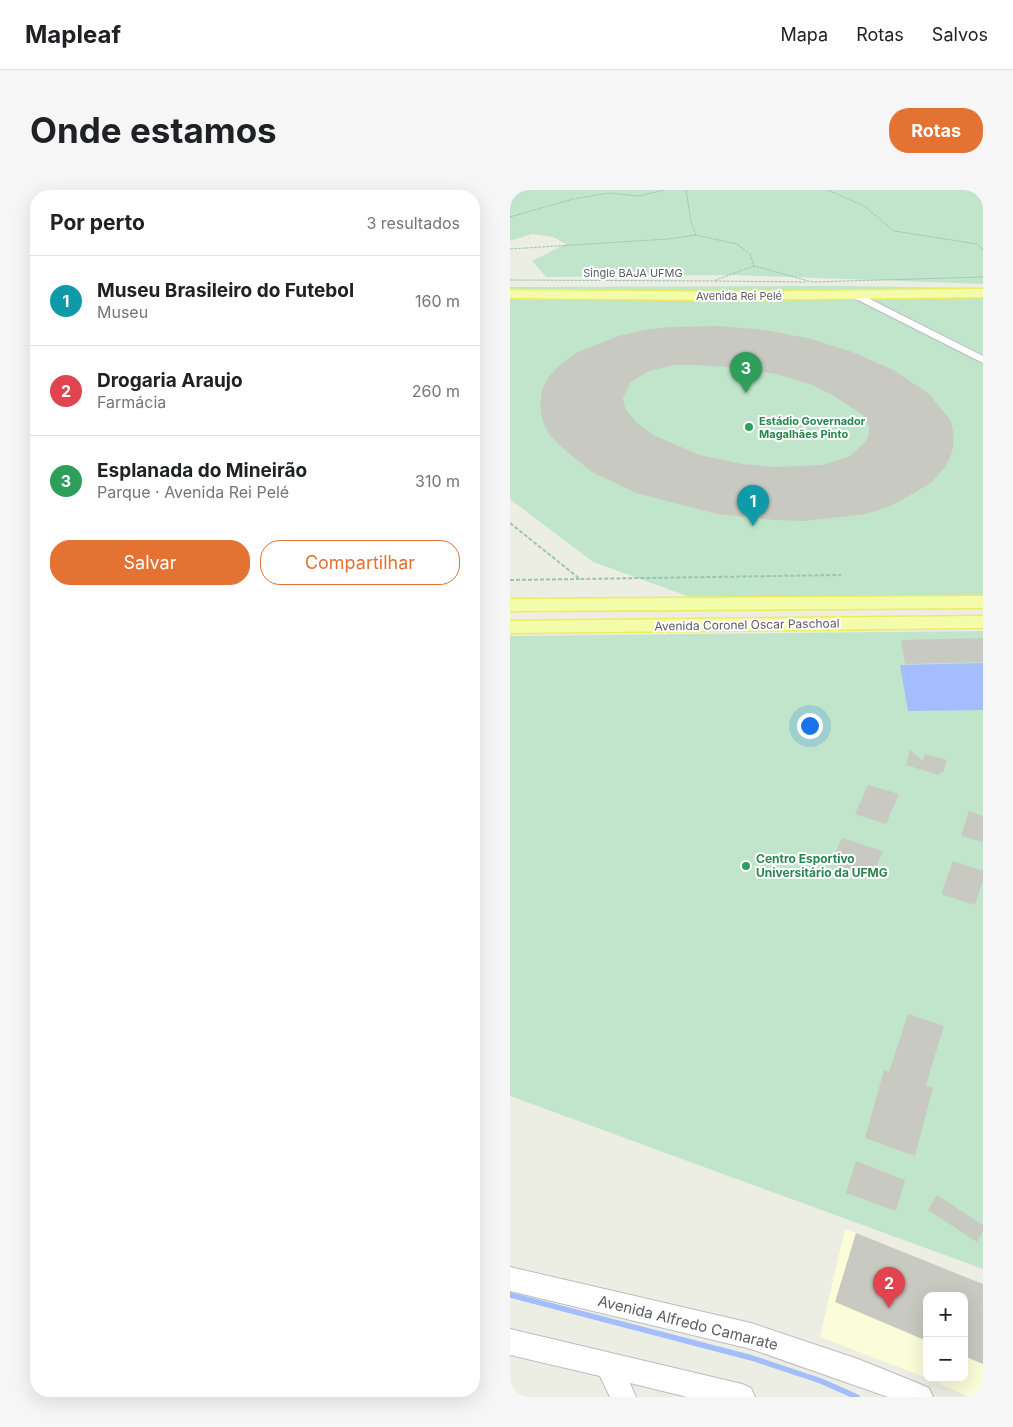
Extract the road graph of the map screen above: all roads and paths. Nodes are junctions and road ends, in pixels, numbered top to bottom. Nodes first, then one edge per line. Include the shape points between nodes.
1 (664, 190) edge
2 (686, 190) edge
3 (828, 190) edge
4 (510, 217) edge
5 (696, 235) junction
6 (510, 249) edge
7 (983, 249) edge
8 (754, 266) junction
9 (983, 278) edge
10 (510, 280) edge
11 (713, 281) junction
12 (812, 282) junction
13 (510, 284) edge
14 (983, 284) edge
15 (537, 285) junction
16 (671, 285) junction
17 (967, 288) junction
18 (852, 289) junction
19 (510, 293) edge
20 (983, 293) edge
21 (720, 296) junction
22 (983, 360) edge
23 (510, 523) edge
24 (842, 574) dead end
25 (580, 579) junction
26 (510, 580) edge
27 (942, 602) junction
28 (983, 602) edge
29 (510, 605) edge
30 (553, 605) junction
31 (510, 622) edge
32 (976, 622) edge
33 (510, 627) edge
34 (510, 1279) edge
35 (510, 1342) edge
36 (609, 1366) junction
37 (623, 1397) edge
38 (742, 1397) edge
39 (920, 1397) edge

1 - 4 path via 639,196 609,193
2 - 5 path
3 - 7 path via 864,206 894,231 977,244
5 - 6 path
5 - 8 path via 737,244 750,254
8 - 11 path, Single BAJA UFMG
8 - 12 path
9 - 12 path
10 - 11 path, Single BAJA UFMG
11 - 12 path
13 - 15 main road, Avenida Rei Pelé
14 - 17 main road
15 - 16 main road, Avenida Rei Pelé
15 - 19 main road
16 - 18 main road, Avenida Rei Pelé
16 - 21 main road
17 - 18 main road, Avenida Rei Pelé
17 - 20 main road
18 - 21 main road, Avenida Rei Pelé
18 - 22 street via 876,306
19 - 21 main road, Avenida Rei Pelé
23 - 25 path
24 - 25 path
25 - 26 path
27 - 28 main road, Avenida Coronel Oscar Paschoal
27 - 30 main road, Avenida Coronel Oscar Paschoal
27 - 32 main road
29 - 30 main road, Avenida Coronel Oscar Paschoal
30 - 31 main road
32 - 33 main road, Avenida Coronel Oscar Paschoal
34 - 39 street, Avenida Alfredo Camarate via 751,1336
35 - 36 street
36 - 37 street
36 - 38 street

